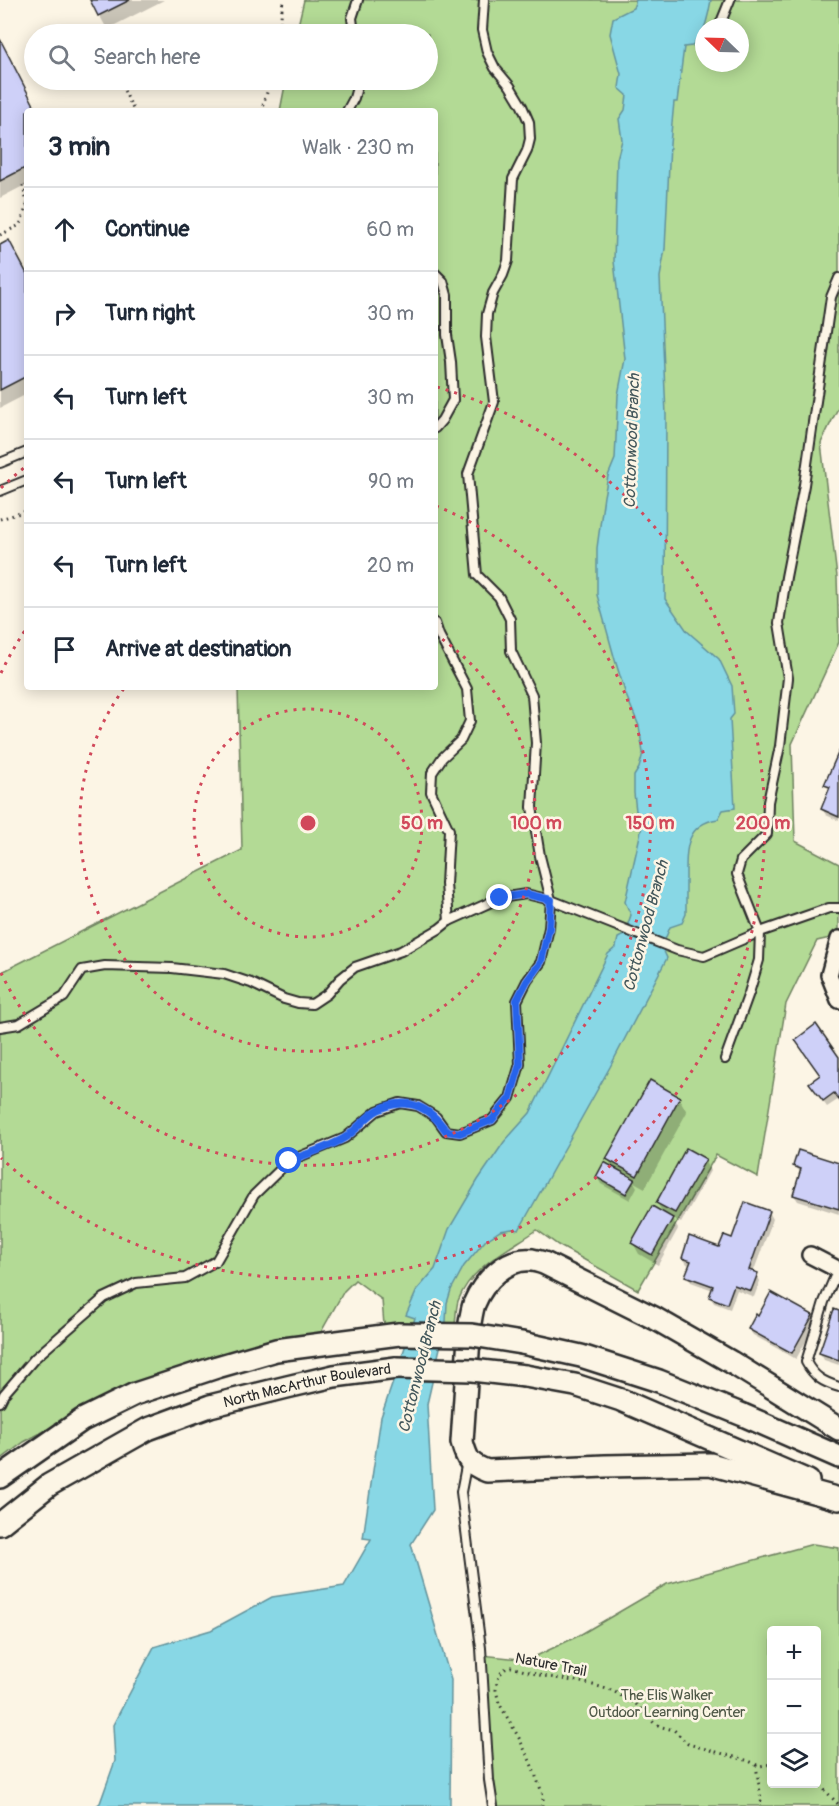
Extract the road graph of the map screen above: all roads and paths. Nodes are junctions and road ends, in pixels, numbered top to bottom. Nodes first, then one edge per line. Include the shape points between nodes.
1 (283, 0) edge
2 (358, 0) edge
3 (484, 0) edge
4 (730, 0) edge
5 (723, 18) edge
6 (280, 24) edge
7 (353, 24) edge
8 (124, 90) edge
9 (268, 90) edge
10 (355, 90) edge
11 (133, 108) edge
12 (262, 108) edge
13 (348, 108) edge
14 (23, 185) dead end
15 (24, 190) edge
16 (24, 213) edge
17 (0, 235) edge
18 (438, 276) edge
19 (839, 278) edge
20 (438, 425) edge
21 (24, 453) edge
22 (0, 463) edge
23 (24, 481) edge
24 (0, 491) edge
25 (24, 512) edge
26 (0, 519) edge
27 (438, 632) edge
28 (551, 900) junction
29 (839, 908) edge
30 (448, 921) junction
31 (760, 932) junction
32 (839, 939) edge
33 (839, 1000) edge
34 (0, 1027) edge
35 (725, 1059) dead end
36 (810, 1255) dead end
37 (838, 1269) edge
38 (839, 1387) edge
39 (0, 1402) edge
40 (839, 1429) edge
41 (839, 1457) edge
42 (467, 1459) junction
43 (0, 1477) edge
44 (839, 1494) edge
45 (839, 1499) edge
46 (0, 1524) edge
47 (756, 1765) junction
48 (767, 1765) edge
49 (821, 1786) edge
50 (839, 1805) edge
51 (492, 1806) edge
52 (543, 1806) edge
53 (762, 1806) edge

1 - 6 path
2 - 7 lane
3 - 28 lane via 482,30 487,51 522,106 529,122 530,139 513,179 508,261 487,314 494,402 468,474 477,575 499,597 510,619 511,651 532,695 536,743 532,807
4 - 5 lane
8 - 11 path
9 - 12 path
10 - 13 lane
14 - 15 path
16 - 17 path via 20,225
18 - 20 lane via 447,295 453,400
19 - 31 lane via 831,297 779,623 788,678 768,802 767,834 741,860 736,874
21 - 22 lane
23 - 24 lane
25 - 26 path
27 - 30 lane via 467,689 470,721 461,740 432,773 431,792 449,830
28 - 30 lane via 526,894 500,898
28 - 31 lane via 677,950 704,956
28 - 39 lane via 541,962 517,1000 520,1064 510,1098 492,1120 460,1133 446,1131 436,1117 418,1106 400,1103 377,1111 345,1138 289,1161 254,1195 216,1261 185,1278 136,1283 104,1298 35,1358
29 - 31 lane
30 - 34 lane via 401,951 355,967 312,1004 284,999 224,974 105,966 82,970 64,997 19,1024
31 - 35 lane via 759,960
32 - 33 street via 829,975
36 - 37 street
37 - 38 lane via 806,1362 824,1383
40 - 42 main road via 656,1319 546,1264 519,1260 494,1275 474,1305 462,1442
41 - 43 main road, bridge via 659,1381 581,1356 472,1335 399,1334 276,1350 135,1394 82,1419
42 - 45 main road via 487,1471 710,1464
42 - 51 lane via 460,1492 481,1648
44 - 46 main road, North MacArthur Boulevard, bridge via 621,1400 575,1385 472,1370 396,1368 287,1387 210,1406 148,1429 49,1485
47 - 48 path, Nature Trail
47 - 52 path, Nature Trail via 688,1744 674,1730 654,1723 636,1704 611,1690 511,1667 500,1674 496,1690 530,1761 543,1795
47 - 53 path
49 - 50 path

